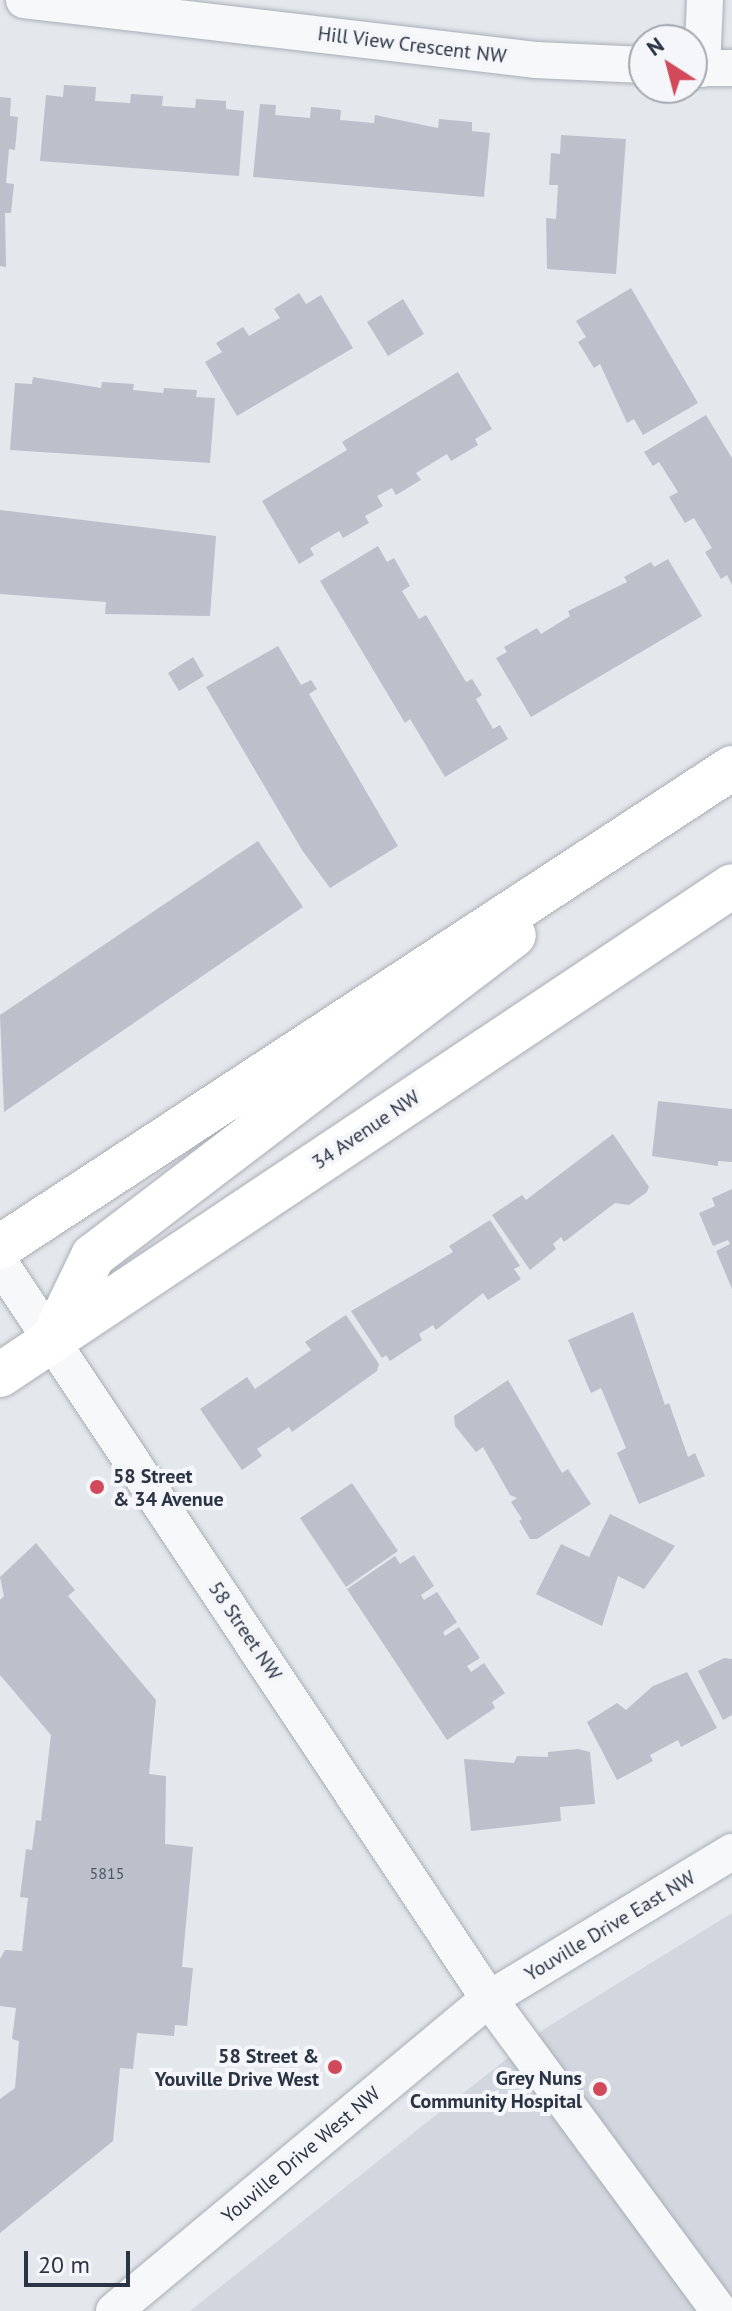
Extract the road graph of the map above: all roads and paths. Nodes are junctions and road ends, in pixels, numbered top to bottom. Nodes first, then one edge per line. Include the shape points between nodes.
1 (24, 0) edge
2 (705, 0) edge
3 (182, 8) edge
4 (628, 64) edge
5 (709, 68) edge
6 (732, 768) edge
7 (611, 842) junction
8 (732, 886) edge
9 (0, 1247) edge
10 (0, 1263) edge
11 (53, 1339) junction
12 (0, 1375) edge
13 (732, 1852) edge
14 (489, 1999) junction
15 (114, 2311) edge
16 (719, 2311) edge

1 - 3 street, Hill View Crescent NW
2 - 5 street
3 - 4 street, Hill View Crescent NW via 536,60
6 - 7 main road
7 - 9 main road
7 - 11 main road via 490,957 93,1256
8 - 11 main road, 34 Avenue NW
10 - 11 street, 58 Street NW
11 - 12 main road, 34 Avenue NW
11 - 14 street, 58 Street NW
13 - 14 street, Youville Drive East NW
14 - 15 street, Youville Drive West NW
14 - 16 street, 58 Street NW

